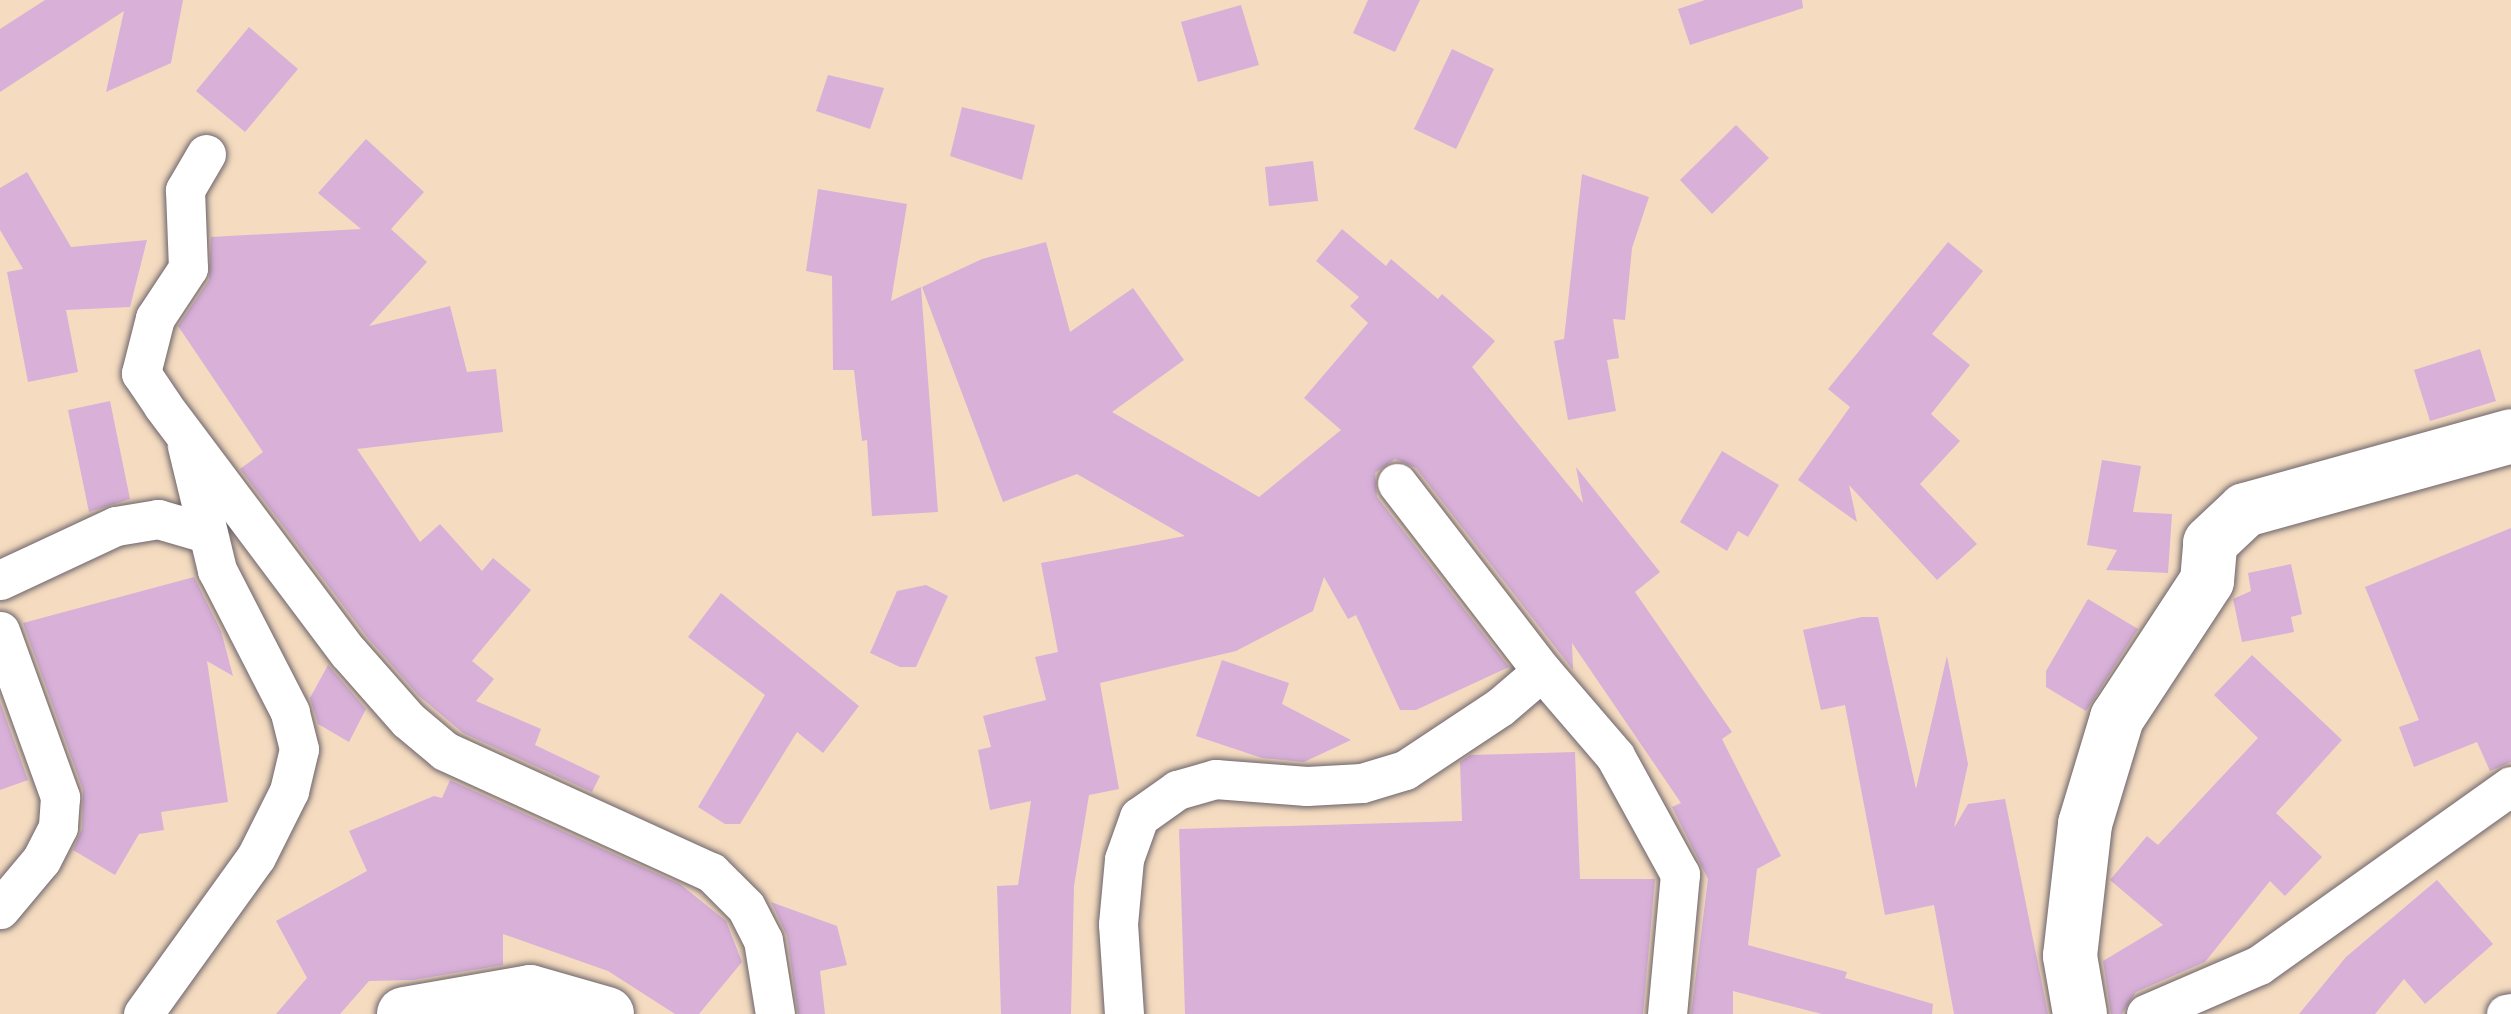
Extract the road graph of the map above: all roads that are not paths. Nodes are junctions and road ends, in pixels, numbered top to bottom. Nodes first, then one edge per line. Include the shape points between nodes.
1 (206, 154) dead end
2 (184, 435) junction
3 (2511, 436) edge
4 (1397, 483) dead end
5 (206, 533) junction
6 (0, 580) edge
7 (0, 631) edge
8 (1542, 671) junction
9 (2511, 786) edge
10 (0, 909) edge
11 (143, 1014) edge
12 (404, 1014) edge
13 (607, 1014) edge
14 (775, 1014) edge
15 (1124, 1014) edge
16 (1667, 1014) edge
17 (2080, 1014) edge
18 (2146, 1014) edge

1 - 2 street via 185,190 188,268 155,318 141,373
2 - 5 street
2 - 14 street via 348,652 445,751 711,872 746,907 763,940
3 - 17 street via 2245,510 2210,543 2206,581 2116,718 2085,824 2070,956
4 - 8 street
5 - 6 street via 158,519 116,526
5 - 11 street via 290,712 299,749 289,790 256,856
7 - 10 street via 60,797 58,827 41,860
8 - 15 street via 1405,770 1307,786 1215,779 1177,790 1139,817 1124,860 1118,924
8 - 16 street via 1616,756 1680,874
9 - 18 street via 2259,964
12 - 13 street via 530,992

